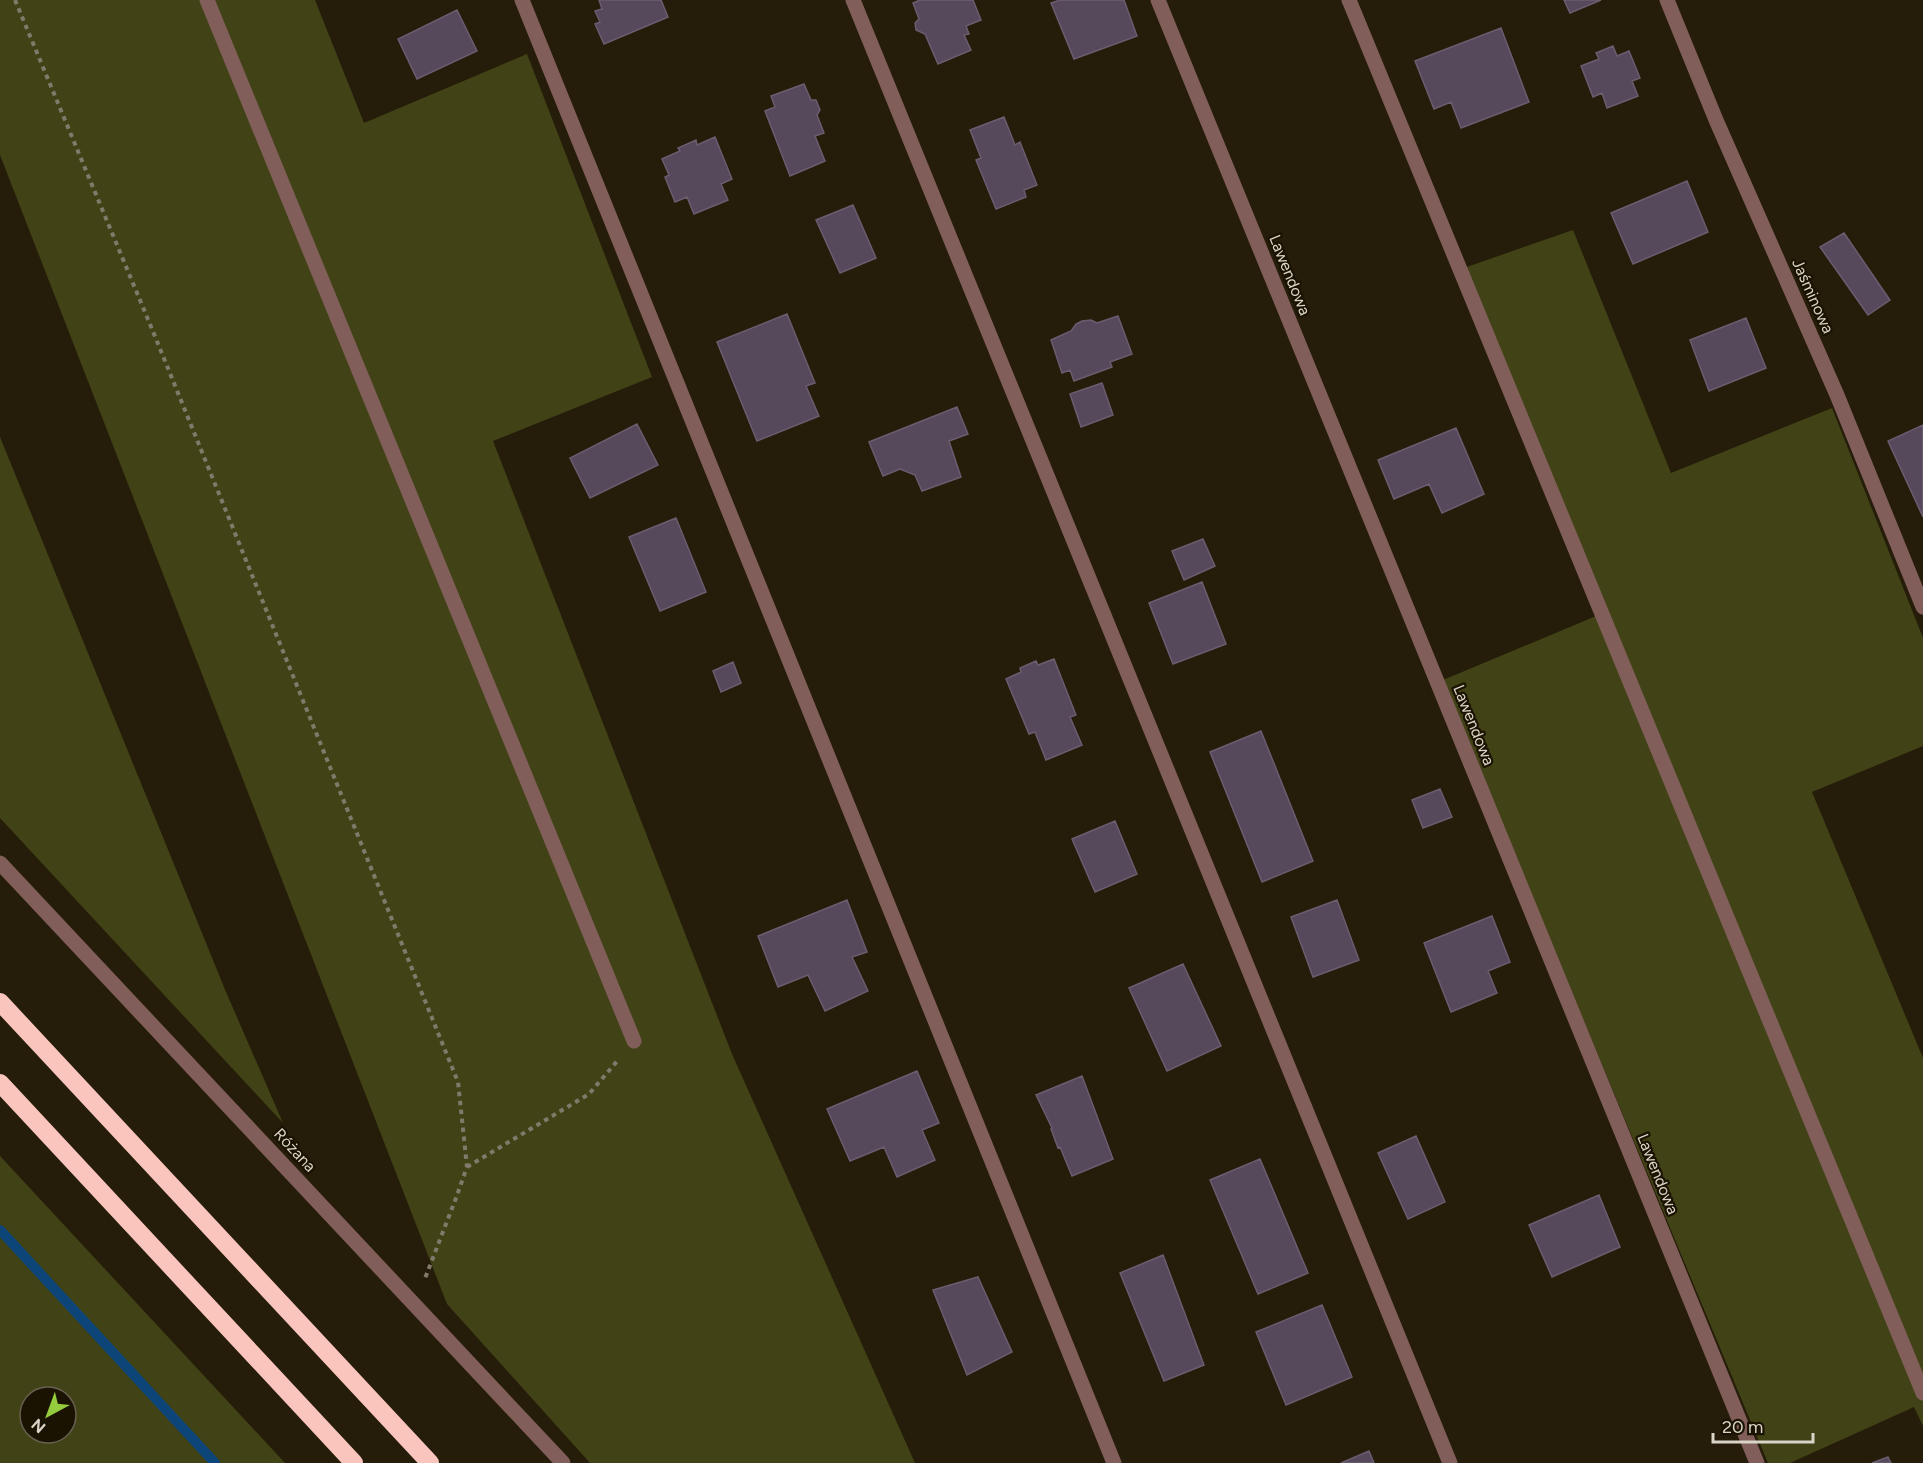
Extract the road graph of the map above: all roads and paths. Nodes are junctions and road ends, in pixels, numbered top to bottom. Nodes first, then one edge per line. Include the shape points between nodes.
1 (15, 0) edge
2 (207, 0) edge
3 (522, 0) edge
4 (853, 0) edge
5 (1158, 0) edge
6 (1349, 0) edge
7 (1667, 0) edge
8 (1923, 607) edge
9 (0, 863) edge
10 (0, 1002) edge
11 (634, 1041) joint
12 (0, 1083) edge
13 (467, 1167) junction
14 (415, 1304) junction
15 (1923, 1393) edge
16 (354, 1463) edge
17 (430, 1463) edge
18 (563, 1463) edge
19 (1114, 1463) edge
20 (1450, 1463) edge
21 (1757, 1463) edge

1 - 13 path via 458,1082
2 - 11 street
3 - 19 street
4 - 20 street
5 - 21 street, Lawendowa
6 - 15 street
7 - 8 street, Jaśminowa via 1837,395
9 - 14 street, Różana
10 - 17 highway
11 - 13 path via 589,1094
12 - 16 highway
13 - 14 path
14 - 18 street, Różana

